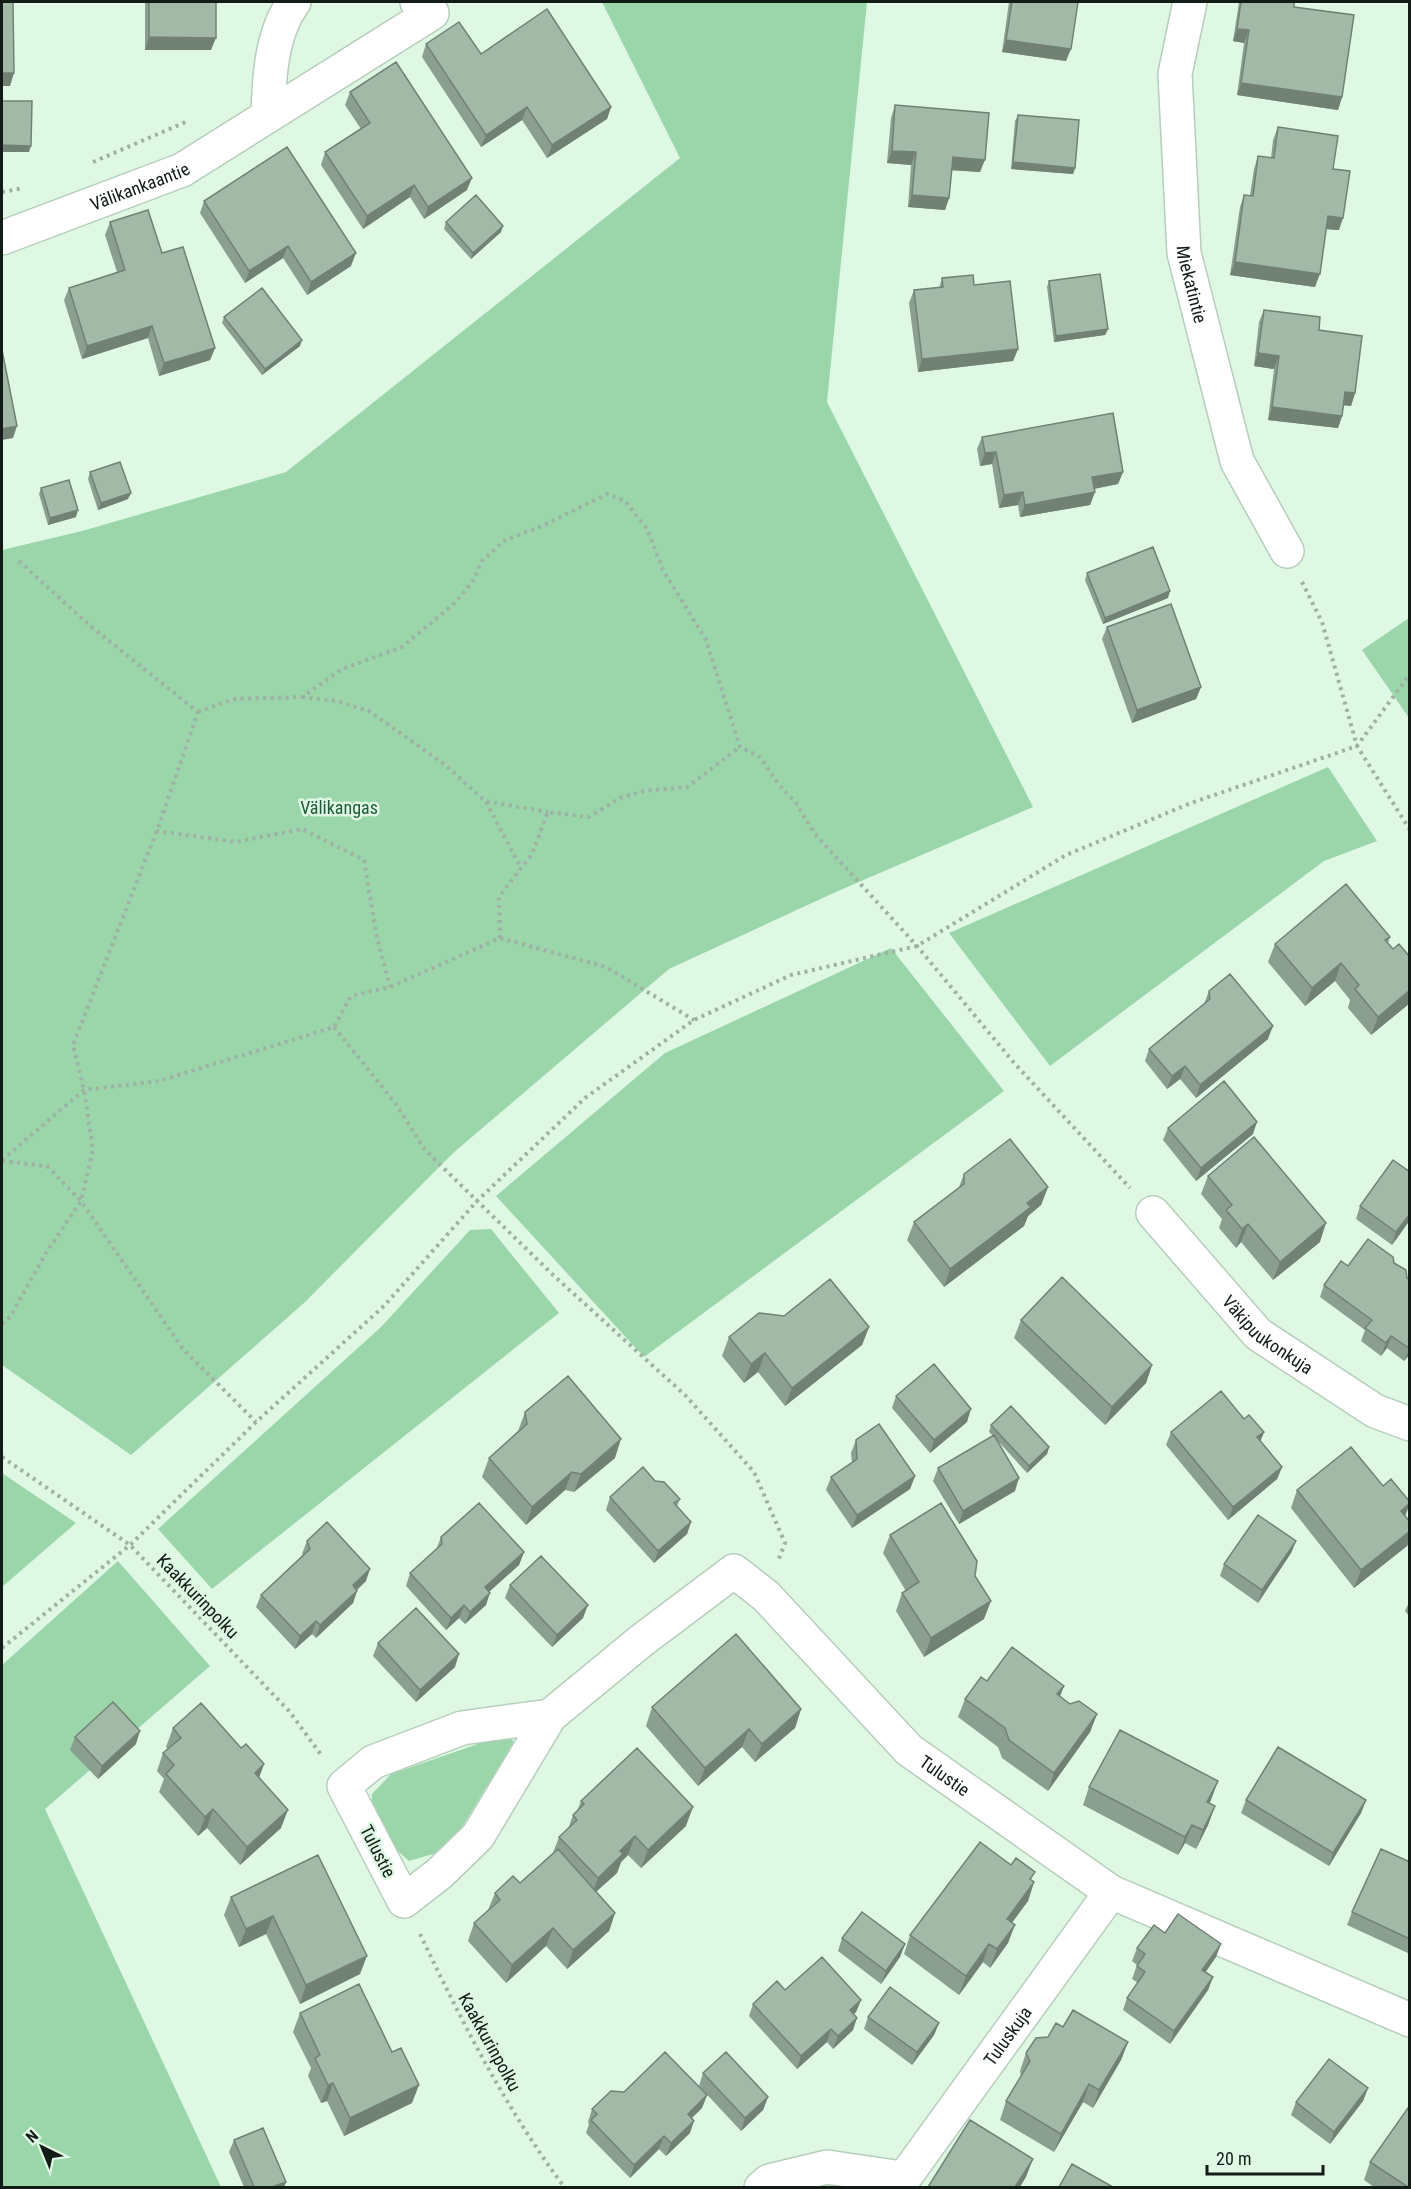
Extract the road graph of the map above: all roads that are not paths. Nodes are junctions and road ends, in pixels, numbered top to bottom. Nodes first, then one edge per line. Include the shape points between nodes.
1 (294, 2) edge
2 (417, 2) edge
3 (1190, 2) edge
4 (268, 116) junction
5 (2, 238) edge
6 (1287, 551) road end
7 (1153, 1213) road end
8 (1410, 1424) edge
9 (550, 1716) junction
10 (1111, 1892) junction
11 (1410, 2020) edge
12 (899, 2183) edge
13 (761, 2187) edge

1 - 4 street via 275,46
2 - 4 street, Välikankaantie via 432,13
3 - 6 street, Miekatintie via 1175,74 1184,253 1237,461
4 - 5 street, Välikankaantie via 182,170
7 - 8 street, Väkipuukonkuja via 1258,1334 1375,1411
9 - 9 street, Tulustie via 478,1836 404,1901 344,1786 373,1762 462,1728
9 - 10 street, Tulustie via 734,1571 766,1596 909,1750
10 - 11 street, Tulustie
10 - 12 street, Tuluskuja
12 - 13 street, Tuluskuja via 827,2167 769,2181

